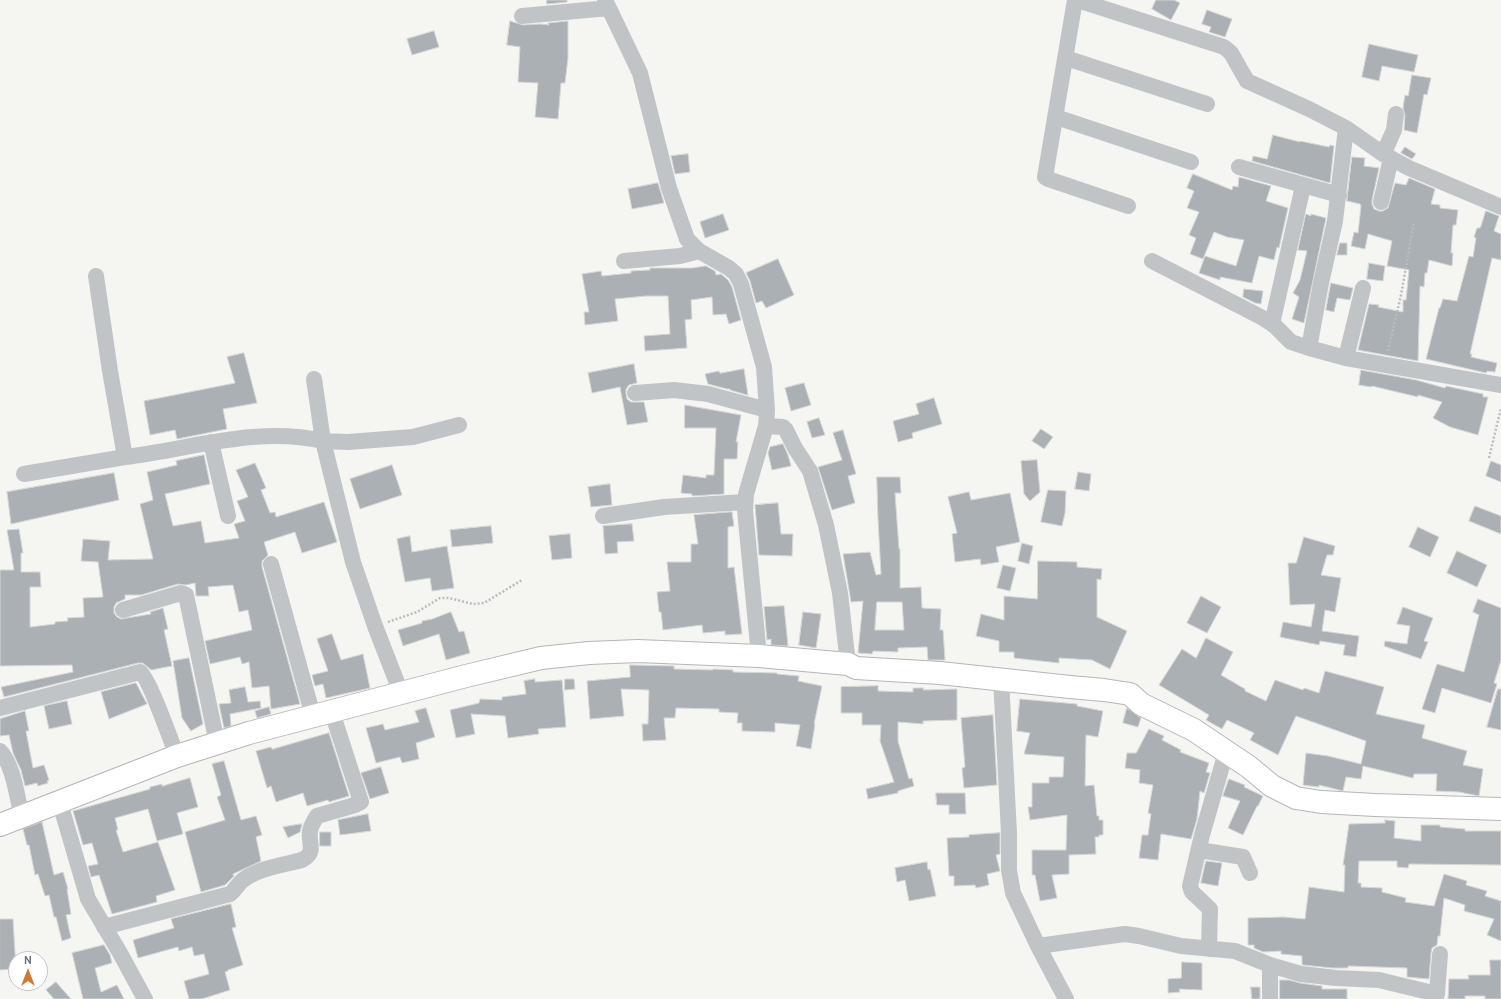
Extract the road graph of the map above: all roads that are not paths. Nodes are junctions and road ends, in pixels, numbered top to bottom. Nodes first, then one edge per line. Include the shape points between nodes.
1 (1076, 0) edge
2 (607, 4) edge
3 (522, 16) dead end
4 (1066, 58) junction
5 (1207, 104) dead end
6 (1396, 114) dead end
7 (1056, 117) junction
8 (1346, 128) junction
9 (1384, 154) junction
10 (1191, 162) dead end
11 (1239, 167) dead end
12 (1303, 186) junction
13 (1339, 195) junction
14 (1381, 202) dead end
15 (1128, 206) dead end
16 (1501, 207) edge
17 (698, 251) junction
18 (624, 261) dead end
19 (1152, 261) dead end
20 (96, 276) dead end
21 (1363, 288) dead end
22 (1272, 324) junction
23 (1309, 348) junction
24 (1346, 358) junction
25 (314, 379) dead end
26 (1501, 385) edge
27 (635, 393) dead end
28 (767, 410) junction
29 (459, 425) dead end
30 (766, 426) junction
31 (323, 441) junction
32 (211, 442) junction
33 (125, 457) junction
34 (24, 474) dead end
35 (745, 502) junction
36 (228, 516) dead end
37 (603, 516) dead end
38 (271, 564) dead end
39 (123, 610) dead end
40 (759, 656) junction
41 (848, 664) junction
42 (1001, 678) junction
43 (401, 693) junction
44 (0, 708) edge
45 (322, 714) junction
46 (217, 743) junction
47 (0, 751) edge
48 (1226, 752) junction
49 (177, 756) junction
50 (60, 803) junction
51 (1501, 809) edge
52 (11, 821) edge
53 (1199, 850) junction
54 (1250, 873) dead end
55 (104, 927) junction
56 (1038, 946) junction
57 (1209, 949) junction
58 (1440, 954) dead end
59 (1270, 965) junction
60 (1437, 996) edge
61 (145, 999) edge
62 (1066, 999) edge
63 (1270, 999) edge

1 - 4 street
1 - 8 street via 1224,47 1231,53 1247,81
2 - 3 street
2 - 17 street via 640,74 670,188 687,239
4 - 5 street
4 - 7 street
6 - 9 street via 1394,130
7 - 10 street
7 - 15 street via 1045,177
8 - 9 street
8 - 13 street
9 - 14 street
9 - 16 street via 1409,168
11 - 12 street
12 - 13 street
12 - 22 street
13 - 23 street
17 - 18 street via 680,256
17 - 28 street via 729,268 741,284 764,367
19 - 22 street
20 - 33 street
21 - 24 street
22 - 23 street via 1291,342
23 - 24 street
24 - 26 street
25 - 31 street
27 - 28 street via 674,390 708,394
28 - 30 street
29 - 31 street via 412,437 355,442
30 - 35 street
30 - 41 street via 783,427 786,430 810,471 826,525 840,594
31 - 32 street via 312,438 263,436
31 - 43 street via 353,562
32 - 33 street
32 - 36 street
33 - 34 street
35 - 37 street via 664,507
35 - 40 street
38 - 45 street
39 - 46 street via 181,593 186,595
40 - 41 highway
40 - 43 highway via 638,651 564,654
41 - 42 highway via 856,668
42 - 48 highway via 1130,694 1141,704 1194,730
42 - 56 street via 1009,870 1013,893
43 - 45 highway
44 - 49 street via 141,673
45 - 46 highway
45 - 55 street via 361,802 356,806 317,816 310,832 311,850 308,857 254,873 241,881 230,894
46 - 49 highway
47 - 52 street via 10,770
48 - 51 highway via 1272,786 1296,798 1375,805
48 - 53 street
49 - 50 highway
50 - 52 highway
50 - 55 street via 88,898
53 - 54 street via 1244,857
53 - 57 street via 1190,888 1210,909
55 - 61 street
56 - 57 street via 1132,935 1181,946
56 - 62 street
57 - 59 street via 1235,951
58 - 60 street
59 - 60 street via 1301,974 1379,980
59 - 63 street

